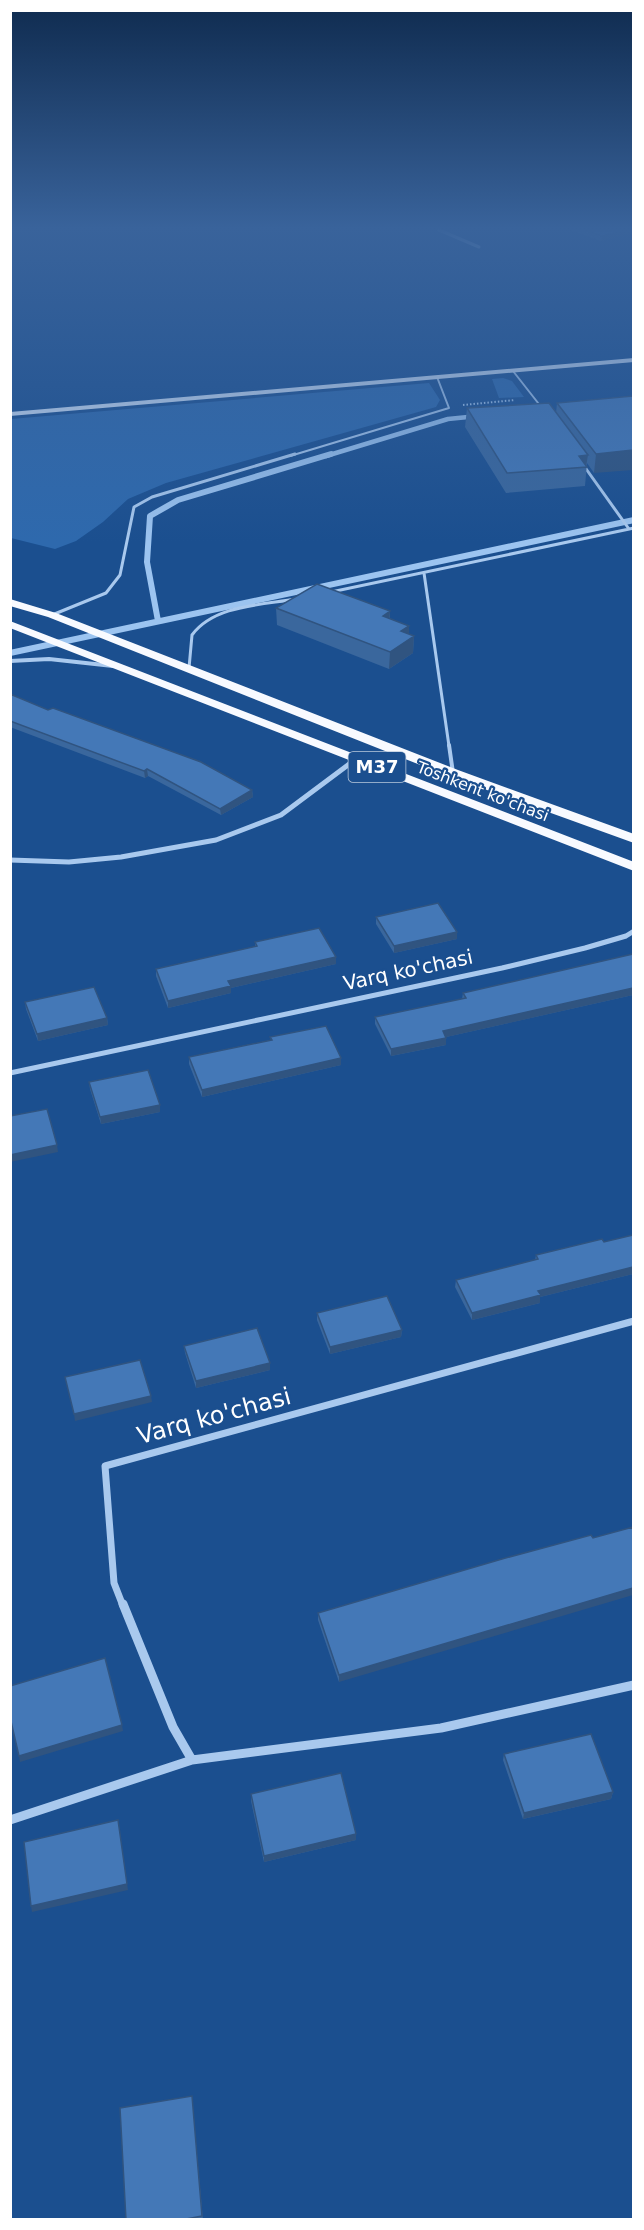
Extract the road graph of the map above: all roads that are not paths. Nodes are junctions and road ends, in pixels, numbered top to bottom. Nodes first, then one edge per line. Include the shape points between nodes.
1 (633, 353) edge
2 (633, 360) edge
3 (513, 370) junction
4 (437, 377) junction
5 (10, 407) edge
6 (10, 414) edge
7 (548, 414) edge
8 (583, 464) edge
9 (631, 529) edge
10 (424, 573) junction
11 (321, 594) edge
12 (299, 598) edge
13 (10, 602) edge
14 (52, 615) junction
15 (10, 624) edge
16 (10, 661) edge
17 (119, 666) junction
18 (189, 668) junction
19 (356, 759) junction
20 (453, 773) junction
21 (633, 839) edge
22 (10, 860) edge
23 (633, 867) edge
24 (633, 931) edge
25 (10, 1073) edge
26 (633, 1321) edge
27 (633, 1685) edge
28 (192, 1760) junction
29 (10, 1820) edge

1 - 5 main road
2 - 3 main road
3 - 4 main road
3 - 7 lane
4 - 6 main road
4 - 14 lane via 448,406 152,497 134,507 120,575 106,593
8 - 9 lane
9 - 10 lane
10 - 11 lane
10 - 20 lane
12 - 18 lane via 221,613 201,622 192,635
13 - 14 highway, M37
14 - 18 highway, Toshkent ko'chasi / M37
15 - 17 highway, M37
16 - 17 street via 42,657
17 - 19 highway, Toshkent ko'chasi / M37
18 - 20 highway, Toshkent ko'chasi / M37
19 - 22 street via 281,815 216,840 69,862
19 - 23 highway, Toshkent ko'chasi / M37
20 - 21 highway, Toshkent ko'chasi / M37
24 - 25 street, Varq ko'chasi via 569,953
26 - 28 street, Varq ko'chasi via 105,1466 114,1583 173,1727
27 - 28 street via 441,1728
28 - 29 street

